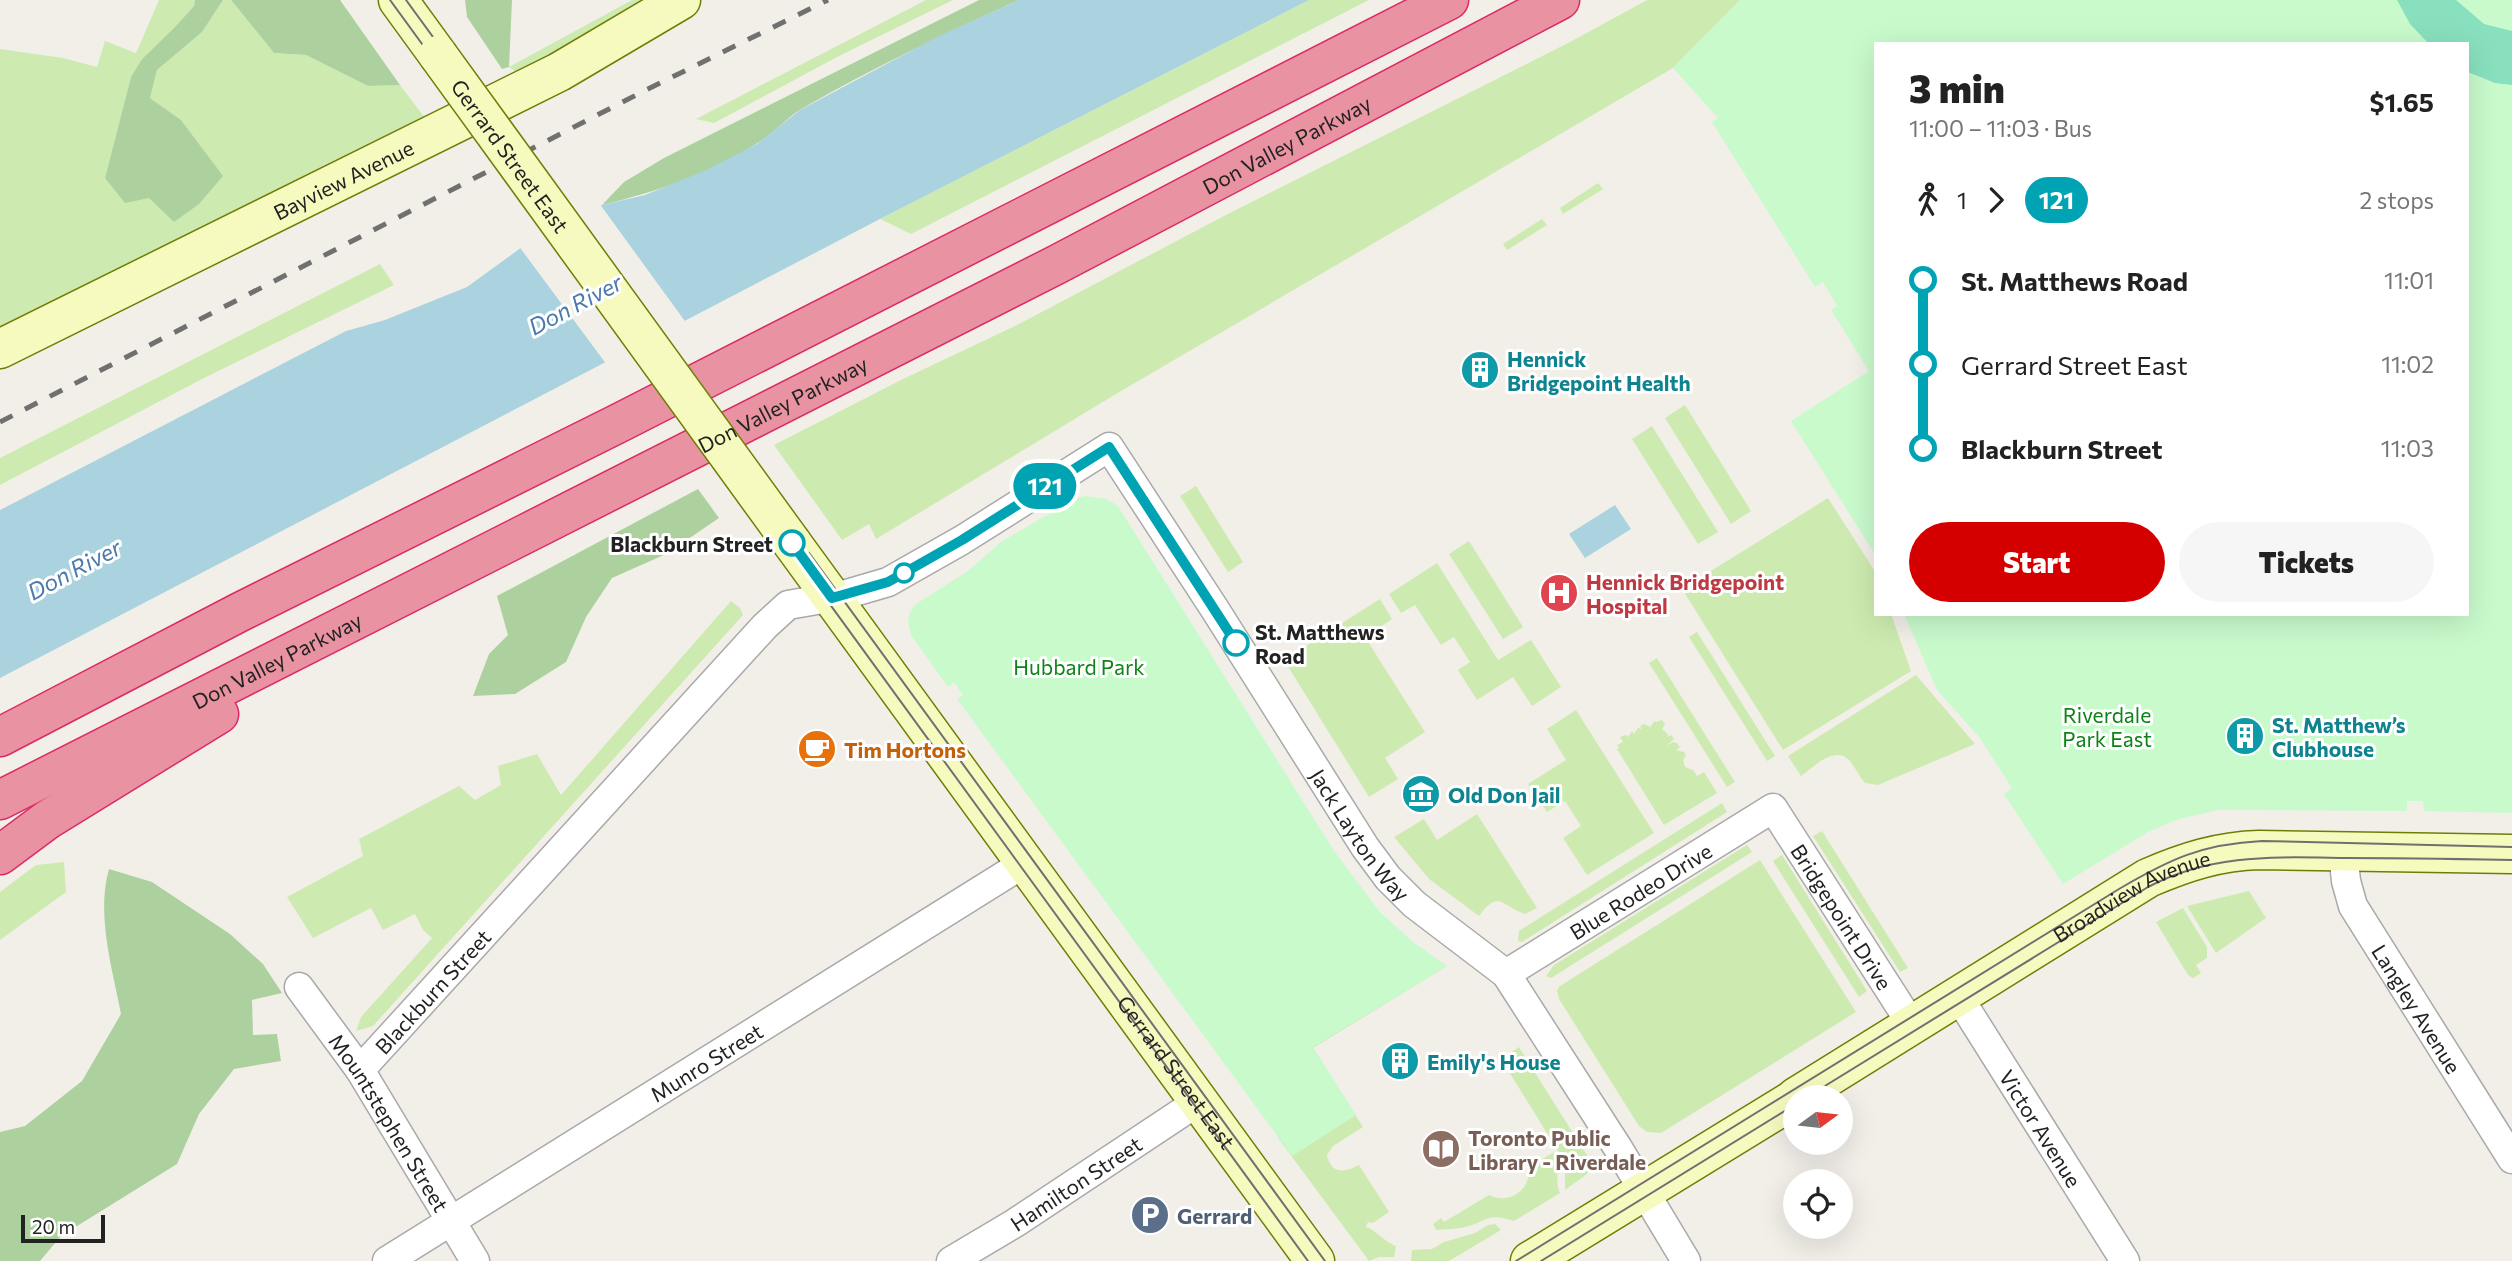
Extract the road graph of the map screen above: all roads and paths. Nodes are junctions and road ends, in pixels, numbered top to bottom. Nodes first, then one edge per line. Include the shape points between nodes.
1 (398, 0) edge
2 (681, 0) edge
3 (1449, 0) edge
4 (1560, 0) edge
5 (0, 349) edge
6 (832, 598) junction
7 (307, 646) junction
8 (0, 737) edge
9 (0, 800) edge
10 (1773, 808) joint
11 (2343, 851) junction
12 (2512, 854) edge
13 (0, 855) edge
14 (1026, 862) junction
15 (1506, 974) junction
16 (299, 988) dead end
17 (1958, 996) junction
18 (1912, 1025) junction
19 (360, 1070) junction
20 (1815, 1085) edge
21 (1199, 1101) junction
22 (1783, 1105) edge
23 (2512, 1159) edge
24 (1643, 1193) junction
25 (450, 1221) junction
26 (387, 1261) edge
27 (475, 1261) edge
28 (951, 1261) edge
29 (1315, 1261) edge
30 (1531, 1261) edge
31 (1686, 1261) edge
32 (2125, 1261) edge

1 - 6 main road, Gerrard Street East, bridge
2 - 5 main road, Bayview Avenue via 559,72
3 - 8 highway
4 - 7 highway, Don Valley Parkway via 1056,265
6 - 14 main road, Gerrard Street East
6 - 15 street, Jack Layton Way via 888,582 1109,447 1388,878
6 - 19 street, Blackburn Street via 788,605 765,626
7 - 9 highway, Don Valley Parkway
7 - 13 highway via 211,720 47,820
10 - 15 street, Blue Rodeo Drive
10 - 18 street, Bridgepoint Drive
11 - 12 main road, Broadview Avenue
11 - 17 main road, Broadview Avenue via 2240,850 2186,862 2148,878
11 - 23 street, Langley Avenue via 2353,906
14 - 21 main road, Gerrard Street East
14 - 25 street, Munro Street
15 - 24 street, Jack Layton Way
16 - 19 street, Mountstephen Street
17 - 18 main road, Broadview Avenue
17 - 32 street, Victor Avenue
18 - 20 main road, Broadview Avenue
19 - 25 street, Mountstephen Street
21 - 28 street, Hamilton Street
21 - 29 main road, Gerrard Street East
22 - 24 main road, Broadview Avenue
24 - 30 main road, Broadview Avenue
24 - 31 street, Jack Layton Way
25 - 26 street, Munro Street
25 - 27 street, Mountstephen Street

